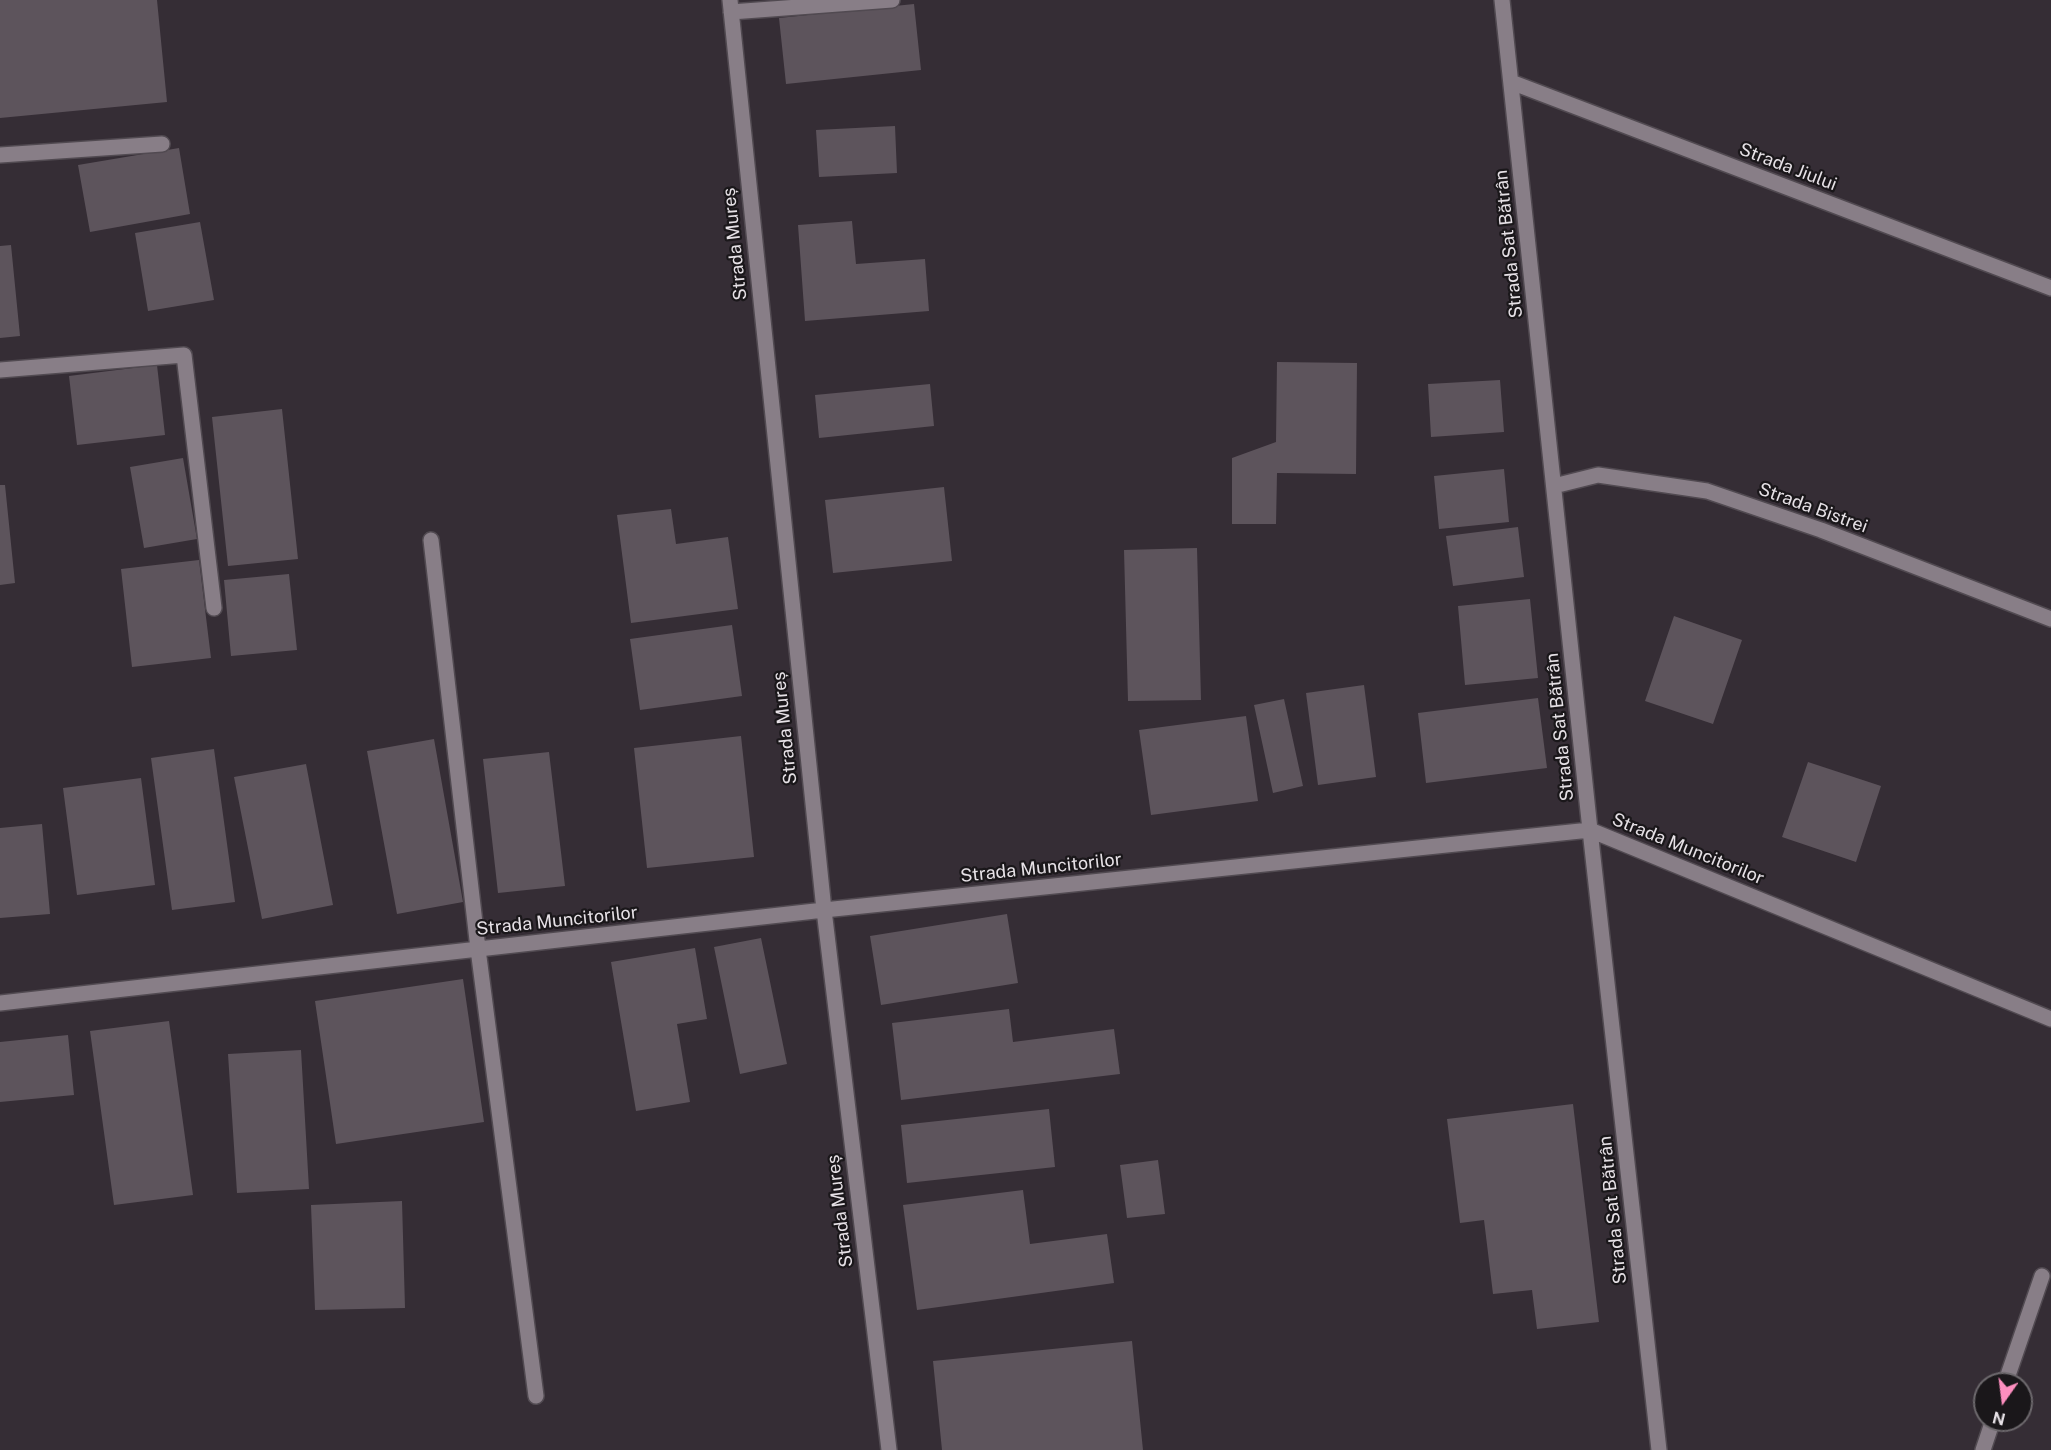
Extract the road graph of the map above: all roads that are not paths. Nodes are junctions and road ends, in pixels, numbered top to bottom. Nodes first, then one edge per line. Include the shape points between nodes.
1 (892, 0) edge
2 (1502, 0) edge
3 (730, 6) edge
4 (1511, 82) junction
5 (162, 144) dead end
6 (0, 155) edge
7 (2051, 288) edge
8 (0, 370) edge
9 (1554, 486) junction
10 (431, 540) dead end
11 (214, 608) dead end
12 (2051, 619) edge
13 (1590, 830) junction
14 (824, 910) junction
15 (478, 949) junction
16 (0, 1003) edge
17 (2051, 1019) edge
18 (2042, 1276) dead end
19 (2009, 1372) edge
20 (536, 1396) dead end
21 (1989, 1432) edge
22 (889, 1450) edge
23 (1659, 1450) edge
24 (1983, 1450) edge

1 - 3 street
2 - 4 street, Strada Sat Bătrân
3 - 14 street, Strada Mureș
4 - 7 street, Strada Jiului
4 - 9 street, Strada Sat Bătrân
5 - 6 street
8 - 11 street via 184,355
9 - 12 street, Strada Bistrei via 1599,475 1707,491 1821,530
9 - 13 street, Strada Sat Bătrân
10 - 15 street
13 - 14 street, Strada Muncitorilor
13 - 17 street, Strada Muncitorilor
13 - 23 street, Strada Sat Bătrân
14 - 15 street, Strada Muncitorilor
14 - 22 street, Strada Mureș
15 - 16 street, Strada Muncitorilor
15 - 20 street
18 - 19 street
21 - 24 street

